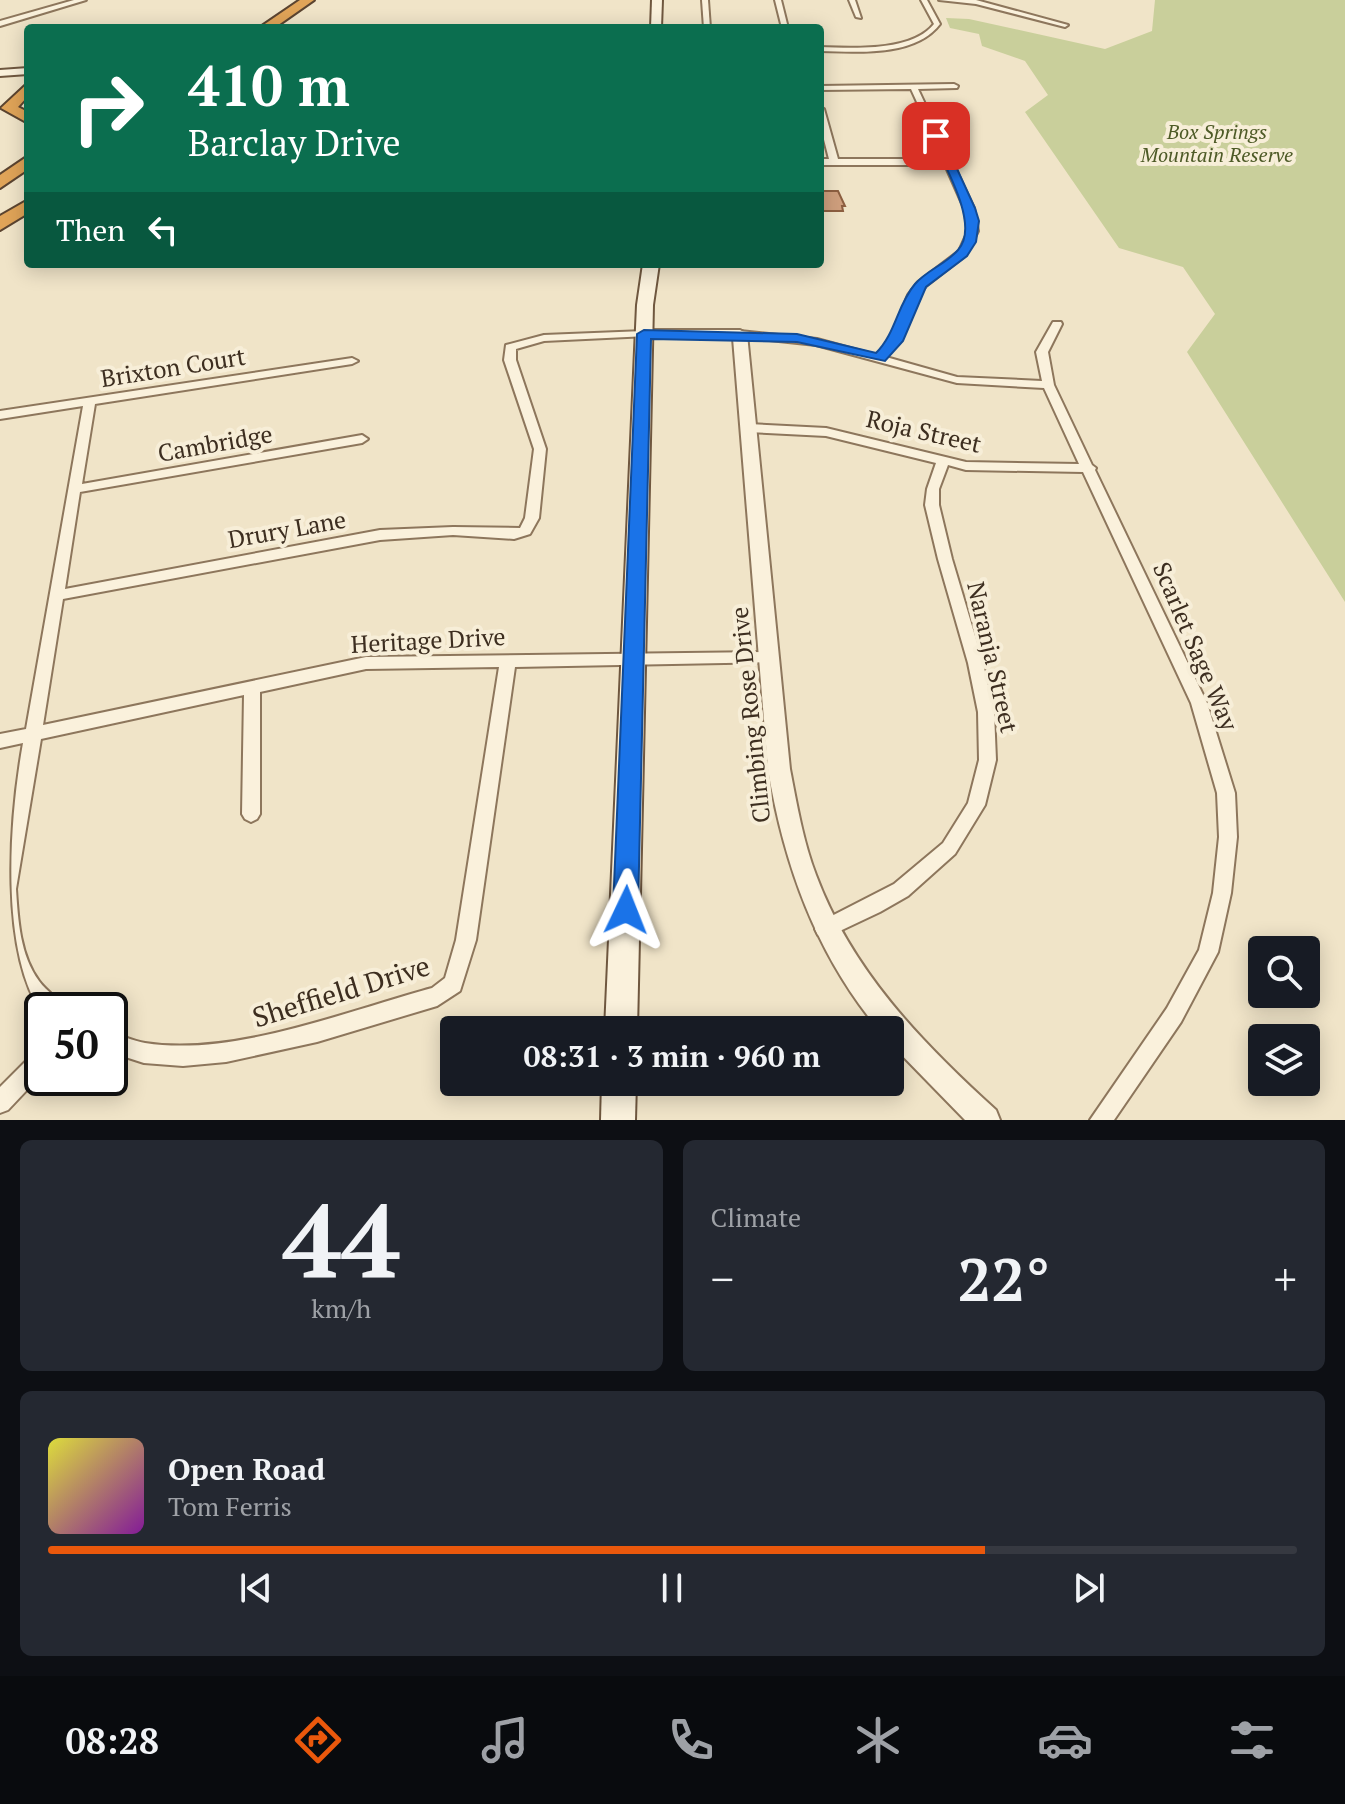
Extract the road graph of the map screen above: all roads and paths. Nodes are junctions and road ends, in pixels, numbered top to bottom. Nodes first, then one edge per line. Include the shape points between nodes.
1 (66, 0) edge
2 (82, 0) edge
3 (308, 0) edge
4 (657, 0) edge
5 (705, 0) edge
6 (778, 0) edge
7 (852, 0) edge
8 (924, 0) edge
9 (942, 0) edge
10 (320, 3) edge
11 (859, 17) dead end
12 (0, 21) edge
13 (271, 24) edge
14 (282, 24) edge
15 (295, 24) edge
16 (656, 24) edge
17 (707, 24) edge
18 (784, 24) edge
19 (1065, 25) dead end
20 (824, 49) edge
21 (0, 66) edge
22 (24, 70) edge
23 (24, 71) edge
24 (0, 73) edge
25 (24, 75) edge
26 (913, 86) junction
27 (954, 86) dead end
28 (824, 88) edge
29 (24, 91) edge
30 (0, 98) edge
31 (24, 116) edge
32 (0, 121) edge
33 (824, 124) edge
34 (20, 134) dead end
35 (824, 162) edge
36 (834, 162) junction
37 (948, 162) junction
38 (24, 164) edge
39 (0, 183) edge
40 (24, 188) edge
41 (0, 204) edge
42 (24, 208) edge
43 (24, 219) edge
44 (0, 224) edge
45 (0, 234) edge
46 (651, 268) edge
47 (1057, 324) dead end
48 (644, 334) junction
49 (740, 334) junction
50 (879, 358) junction
51 (352, 361) dead end
52 (1048, 385) junction
53 (89, 403) junction
54 (0, 415) edge
55 (748, 428) junction
56 (362, 439) dead end
57 (942, 463) junction
58 (1090, 468) junction
59 (75, 489) junction
60 (59, 595) junction
61 (635, 657) junction
62 (769, 658) junction
63 (508, 660) junction
64 (252, 687) junction
65 (33, 734) junction
66 (0, 741) edge
67 (251, 814) dead end
68 (825, 929) junction
69 (36, 992) edge
70 (622, 1016) edge
71 (128, 1047) edge
72 (24, 1077) edge
73 (619, 1096) edge
74 (0, 1102) edge
75 (618, 1120) edge
76 (986, 1120) edge
77 (1101, 1120) edge

1 - 12 street
2 - 12 street
3 - 13 highway
4 - 16 main road
5 - 17 street
6 - 18 street
7 - 11 street
8 - 20 street via 937,24 929,35 884,47
9 - 19 street via 976,2
10 - 14 highway
10 - 15 highway
21 - 22 main road
23 - 24 main road
25 - 30 highway
26 - 27 street
26 - 28 street
26 - 37 street
29 - 31 highway via 9,108
32 - 34 highway
33 - 36 street
35 - 36 street
36 - 37 street
37 - 50 street via 973,221 970,242 922,284 896,341
38 - 39 highway
40 - 41 highway
42 - 44 highway
43 - 45 highway
46 - 48 main road
47 - 52 street, Scarlet Sage Way via 1042,352
48 - 49 street
48 - 60 street, Drury Lane via 544,338 510,347 540,449 532,518 525,531 368,537
48 - 61 main road
49 - 50 street via 797,338
49 - 55 street, Climbing Rose Drive
50 - 52 street via 957,380
51 - 53 street, Brixton Court
52 - 58 street, Scarlet Sage Way
53 - 54 street, Brixton Court
53 - 59 street
55 - 57 street, Roja Street via 826,432
55 - 62 street, Climbing Rose Drive
56 - 59 street, Cambridge
57 - 58 street, Roja Street via 989,469
57 - 68 street, Naranja Street via 932,505 987,720 989,769 961,835 934,865 899,892
58 - 77 street, Scarlet Sage Way via 1199,703 1226,793 1228,837 1208,952 1174,1015
59 - 60 street
60 - 65 street
61 - 62 street, Heritage Drive
61 - 63 street, Heritage Drive
61 - 70 main road
62 - 68 street, Climbing Rose Drive via 790,837
63 - 64 street, Heritage Drive via 366,663
63 - 71 street, Sheffield Drive via 466,940 453,984 437,996 264,1046 212,1055 159,1055
64 - 65 street, Heritage Drive
64 - 67 street
65 - 66 street, Heritage Drive
65 - 69 street via 7,889 8,927 21,970
68 - 76 street, Climbing Rose Drive via 900,1036
72 - 74 street
73 - 75 main road

